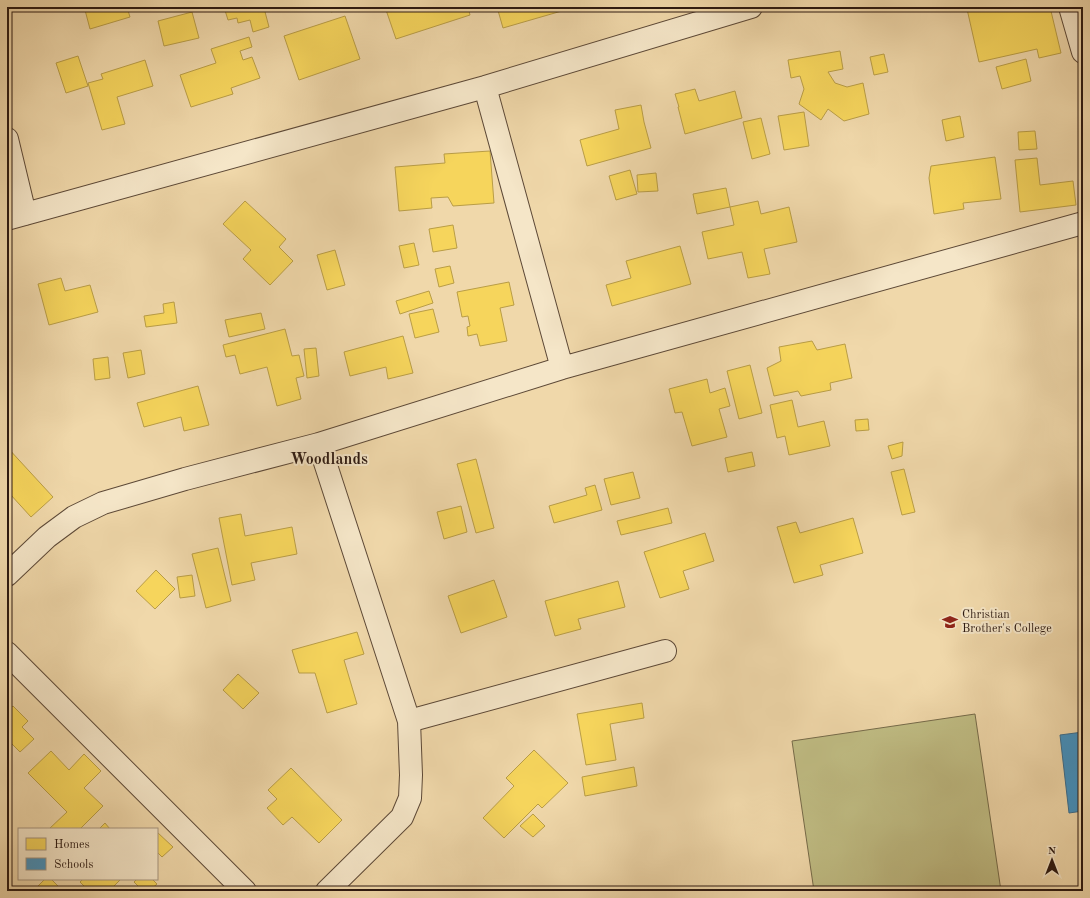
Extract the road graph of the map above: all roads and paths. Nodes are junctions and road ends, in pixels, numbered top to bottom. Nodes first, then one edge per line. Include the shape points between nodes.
1 (751, 7) edge
2 (1070, 7) edge
3 (1083, 52) edge
4 (485, 87) junction
5 (7, 139) edge
6 (16, 216) edge
7 (1083, 224) edge
8 (562, 368) junction
9 (320, 444) junction
10 (7, 575) edge
11 (665, 651) dead end
12 (7, 653) edge
13 (409, 721) junction
14 (245, 891) edge
15 (327, 891) edge

1 - 4 street
2 - 3 street
4 - 6 street
4 - 8 street
5 - 6 street
7 - 8 street
8 - 9 street
9 - 10 street via 104,503 74,517 47,537
9 - 13 street
11 - 13 street
12 - 14 street
13 - 15 street via 410,798 402,817

